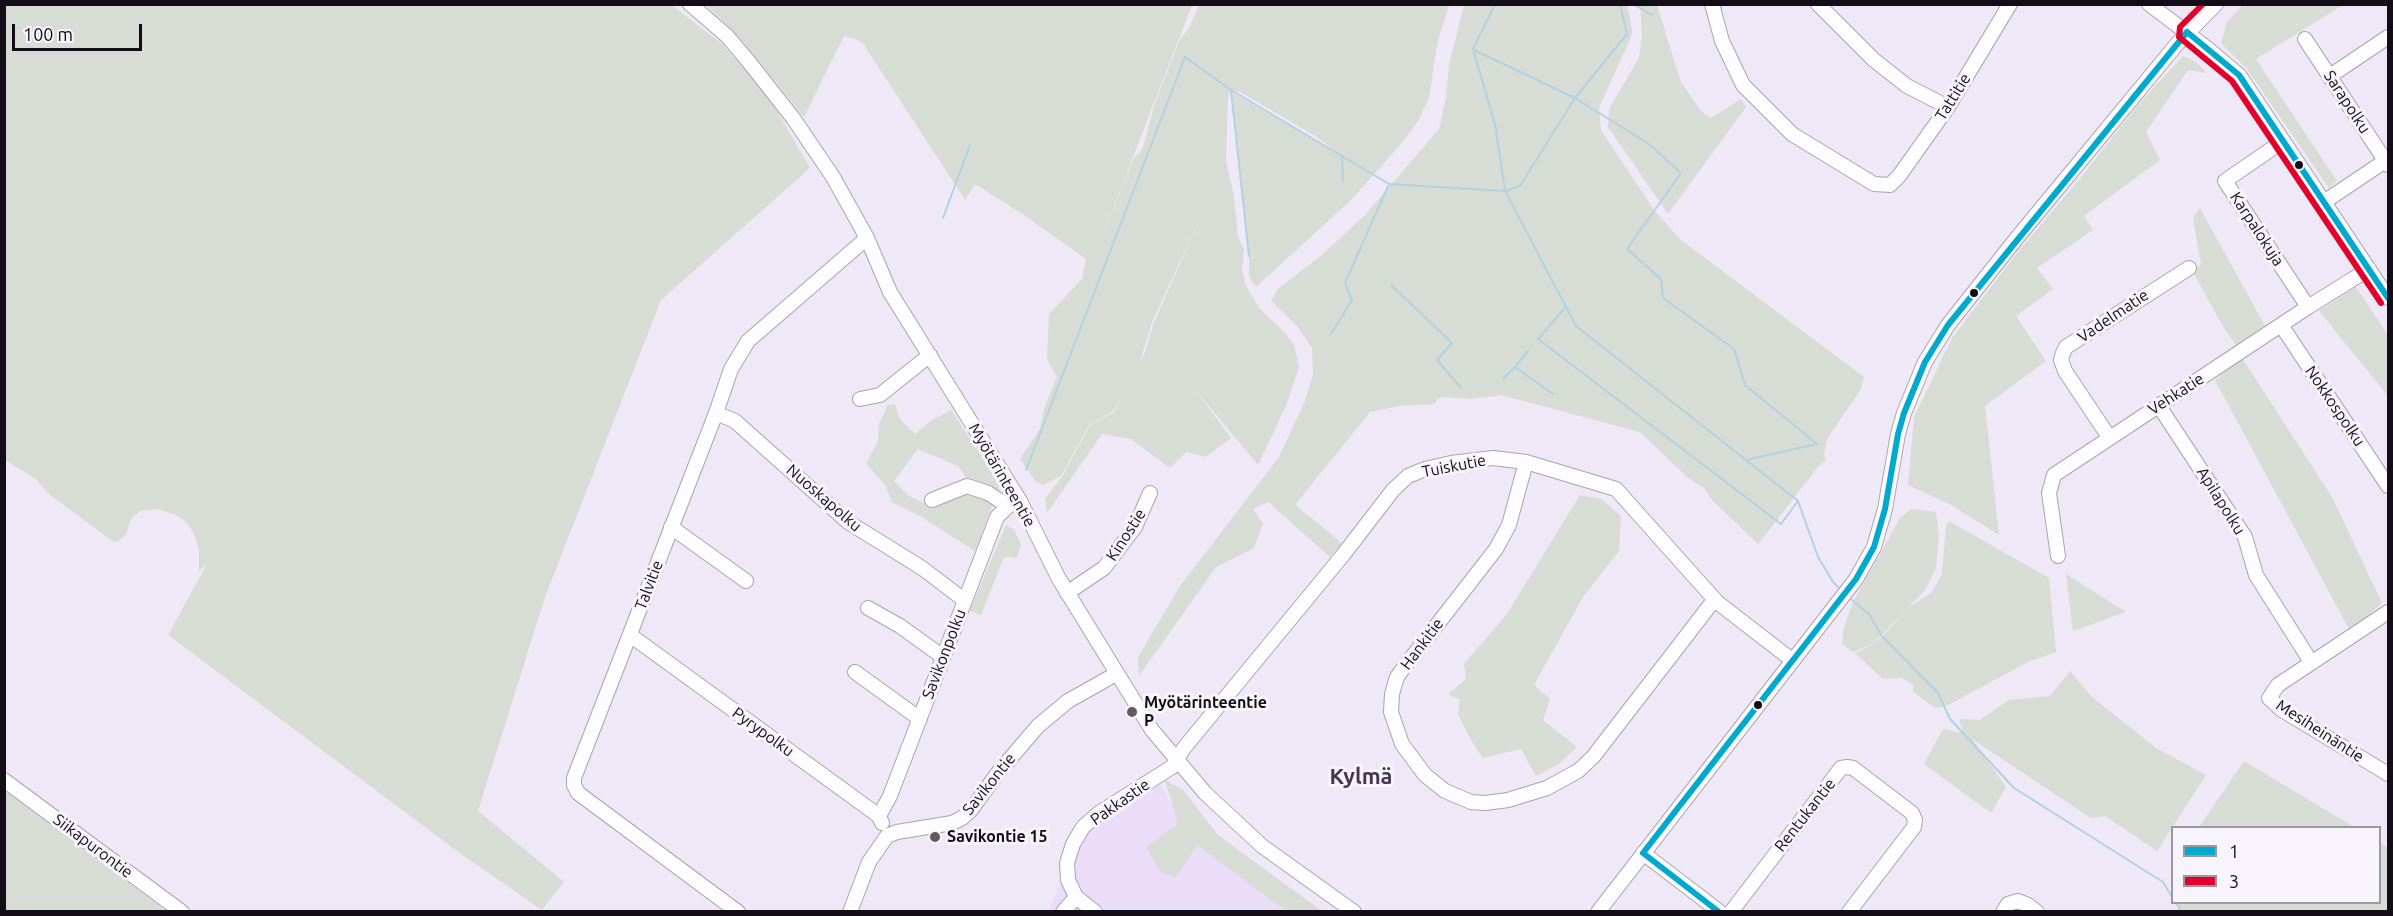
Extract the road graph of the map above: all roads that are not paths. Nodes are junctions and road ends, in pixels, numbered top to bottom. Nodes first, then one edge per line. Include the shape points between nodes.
1 (690, 4) edge
2 (1712, 4) edge
3 (1818, 4) edge
4 (2010, 4) edge
5 (2150, 4) edge
6 (2216, 4) edge
7 (2187, 32) junction
8 (2388, 37) edge
9 (2305, 39) dead end
10 (2330, 76) junction
11 (1948, 107) junction
12 (2283, 141) junction
13 (2388, 162) edge
14 (2324, 202) junction
15 (867, 238) junction
16 (2189, 268) dead end
17 (2369, 269) junction
18 (2388, 298) edge
19 (2308, 307) junction
20 (2281, 325) junction
21 (930, 354) junction
22 (860, 399) dead end
23 (2159, 406) junction
24 (716, 413) junction
25 (2109, 437) junction
26 (1526, 462) junction
27 (2388, 486) edge
28 (1150, 493) dead end
29 (932, 500) dead end
30 (1014, 503) junction
31 (671, 527) junction
32 (2058, 556) dead end
33 (746, 581) dead end
34 (1067, 592) junction
35 (964, 600) junction
36 (1717, 602) junction
37 (868, 608) dead end
38 (2388, 612) edge
39 (630, 634) junction
40 (943, 657) junction
41 (1792, 660) junction
42 (2311, 662) junction
43 (855, 672) dead end
44 (1116, 674) junction
45 (920, 719) junction
46 (1176, 759) junction
47 (2388, 774) edge
48 (4, 780) edge
49 (879, 816) junction
50 (887, 836) junction
51 (1643, 853) junction
52 (1076, 897) junction
53 (182, 912) edge
54 (738, 912) edge
55 (850, 912) edge
56 (1064, 912) edge
57 (1095, 912) edge
58 (1354, 912) edge
59 (1598, 912) edge
60 (1720, 912) edge
61 (1731, 912) edge
62 (1850, 912) edge
63 (2003, 912) edge
64 (2037, 912) edge

1 - 15 street, Myötärinteentie via 727,36 793,118
2 - 11 street, Tattitie via 1722,41 1743,85 1792,134 1874,184 1890,185 1899,176
3 - 11 street via 1874,60 1907,86
4 - 11 street, Tattitie
5 - 7 street
6 - 7 street
7 - 12 street via 2239,75
7 - 41 street via 1948,325 1904,413 1874,548 1845,594
8 - 10 street
9 - 10 street, Sarapolku
10 - 13 street, Sarapolku
12 - 14 street
12 - 19 street, Karpalokuja via 2225,181
13 - 14 street
14 - 17 street
15 - 21 street, Myötärinteentie via 890,292
15 - 24 street, Talvitie via 748,341 731,369
16 - 25 street, Vadelmatie via 2067,346 2063,353 2065,371
17 - 18 street
17 - 19 street, Vehkatie
19 - 20 street, Vehkatie
20 - 23 street, Vehkatie
20 - 27 street, Nokkospolku
21 - 22 street via 880,395
21 - 30 street, Myötärinteentie
23 - 25 street, Vehkatie
23 - 42 street, Apilapolku via 2245,537 2256,575
24 - 31 street, Talvitie
24 - 35 street, Nuoskapolku via 735,421 848,522
25 - 32 street, Vehkatie via 2054,475 2049,493
26 - 36 street, Tuiskutie via 1616,489
26 - 36 street, Hankitie via 1509,525 1496,549 1397,677 1392,694 1391,712 1402,744 1425,775 1445,791 1471,802 1508,800 1547,788 1578,771 1593,757 1711,604
26 - 46 street, Tuiskutie via 1493,458 1451,463 1408,476
28 - 34 street, Kinostie via 1135,527 1104,568
29 - 30 street via 967,486
30 - 34 street, Myötärinteentie
30 - 35 street, Savikonpolku via 997,517
31 - 33 street
31 - 39 street, Talvitie
34 - 44 street, Myötärinteentie
35 - 40 street, Savikonpolku
36 - 41 street, Tuiskutie
37 - 40 street
38 - 42 street
39 - 49 street, Pyrypolku
39 - 54 street, Talvitie via 574,785 578,793
40 - 45 street, Savikonpolku
41 - 51 street
42 - 47 street, Mesiheinäntie via 2278,685 2270,698 2282,710
43 - 45 street
44 - 46 street, Myötärinteentie
44 - 50 street, Savikontie via 1068,701 1038,726 962,818
45 - 49 street, Savikonpolku
46 - 52 street, Pakkastie via 1172,767 1083,827 1067,863 1068,880
46 - 58 street, Myötärinteentie via 1205,793 1262,846
48 - 53 street, Siikapurontie
49 - 50 street
50 - 55 street via 869,862
51 - 59 street
51 - 60 street
52 - 56 street
52 - 57 street
61 - 62 street, Rentukantie via 1841,768 1847,767 1912,813 1915,820 1914,827
63 - 64 street via 2008,904 2018,901

